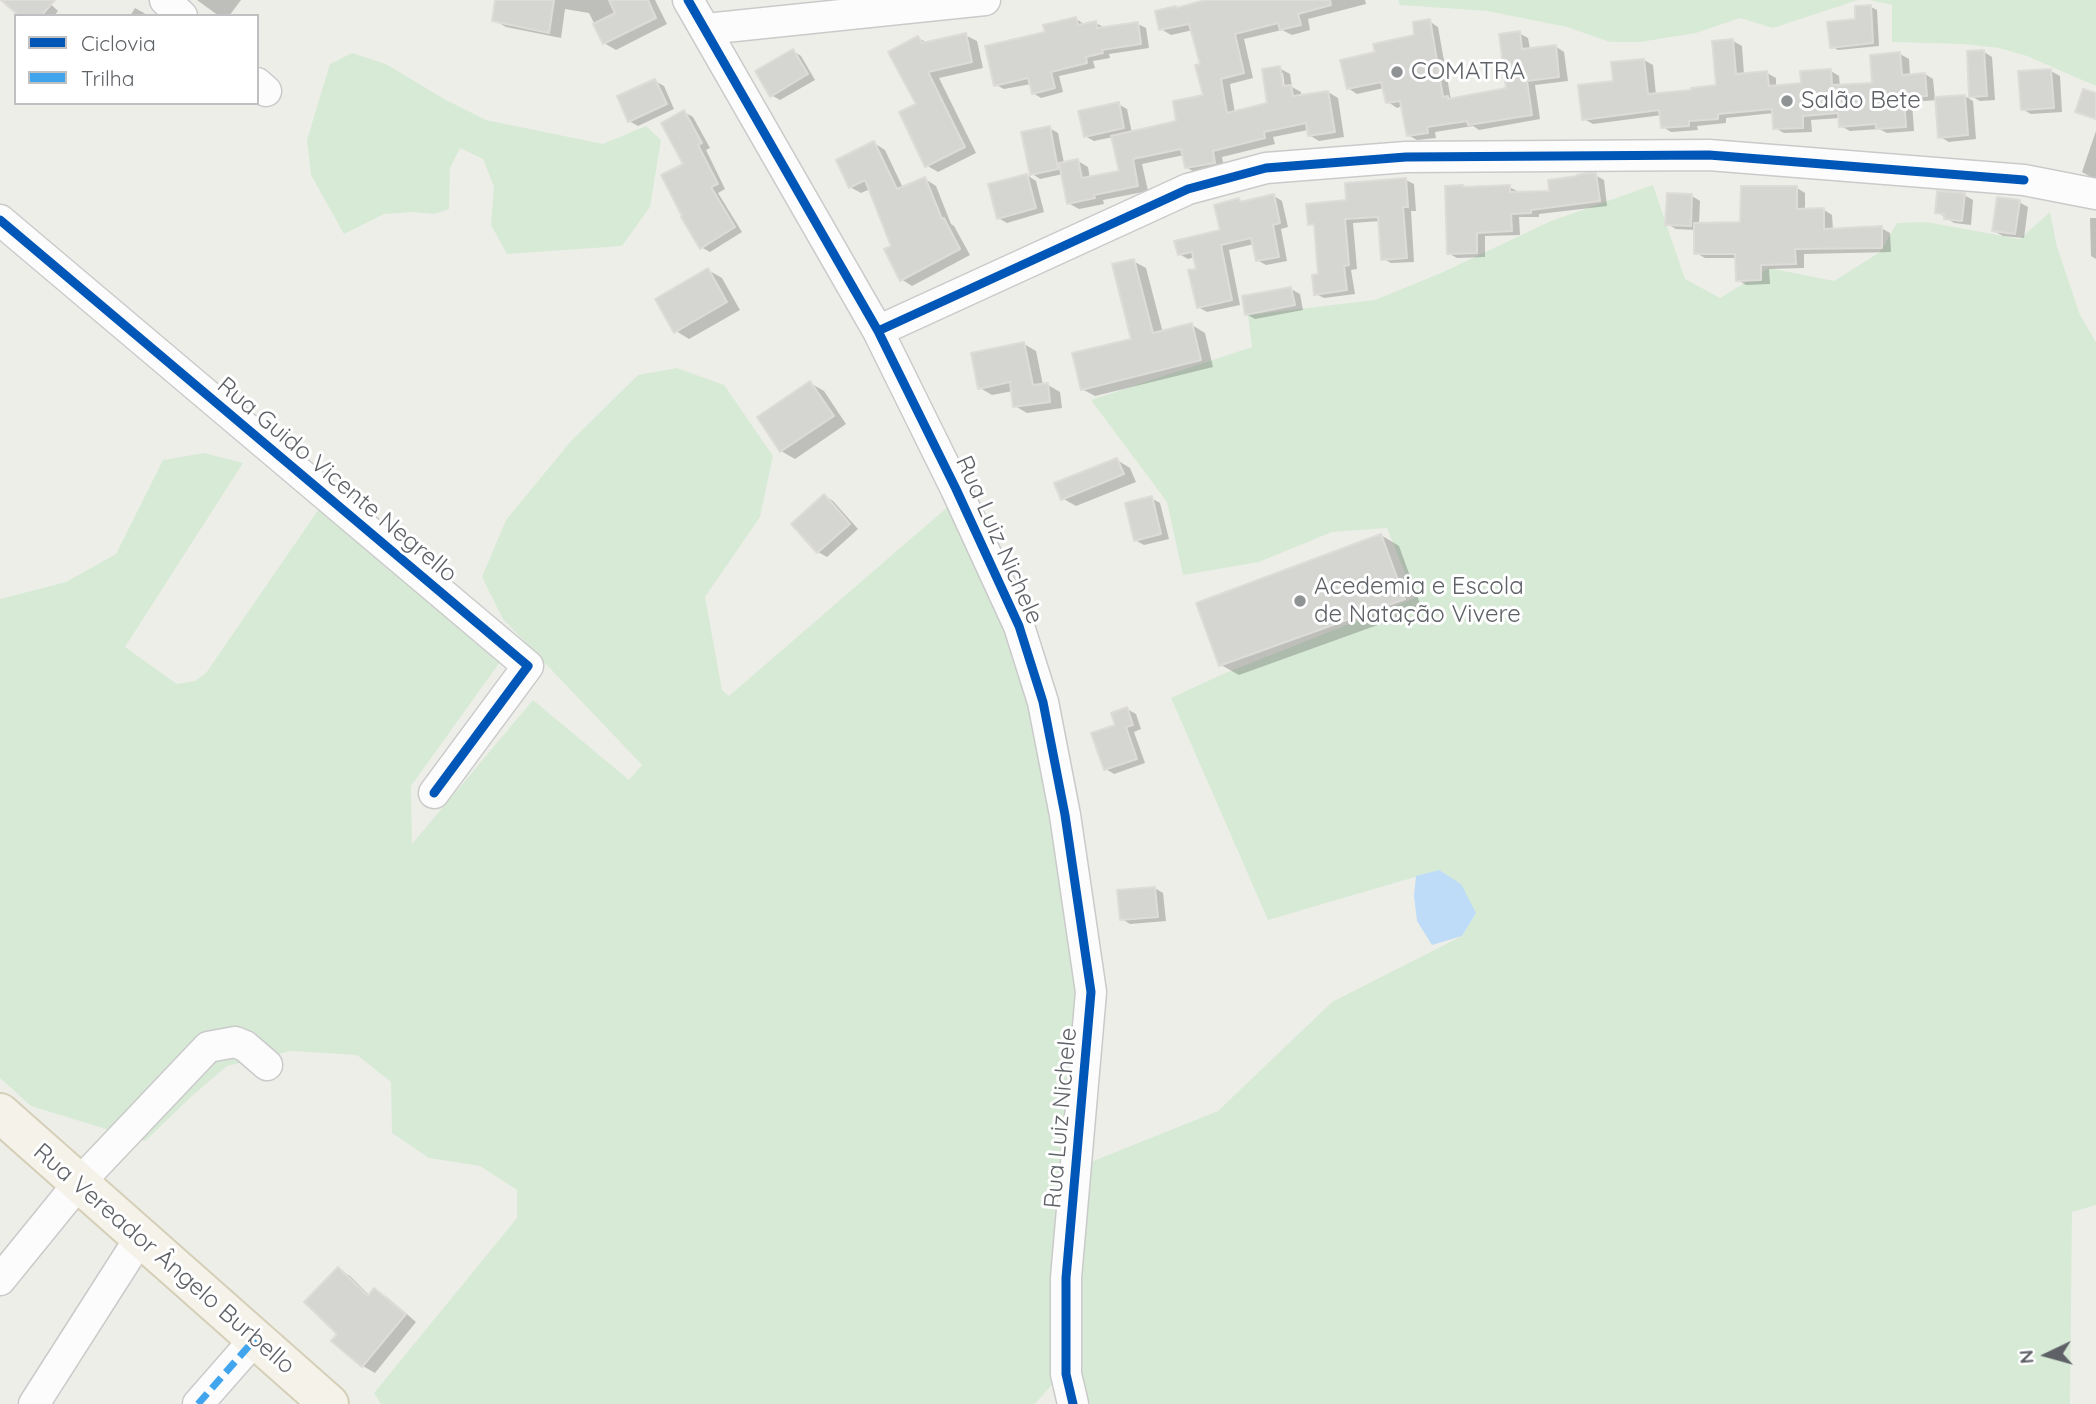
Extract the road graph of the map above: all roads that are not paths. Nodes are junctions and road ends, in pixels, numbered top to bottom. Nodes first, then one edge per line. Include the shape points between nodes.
1 (165, 0) edge
2 (688, 0) edge
3 (985, 0) edge
4 (180, 14) edge
5 (706, 29) junction
6 (2096, 194) edge
7 (0, 220) edge
8 (878, 331) junction
9 (434, 793) dead end
10 (267, 1065) dead end
11 (0, 1114) edge
12 (78, 1184) junction
13 (140, 1238) junction
14 (0, 1280) edge
15 (256, 1339) junction
16 (34, 1404) edge
17 (198, 1404) edge
18 (329, 1404) edge
19 (1073, 1404) edge

1 - 4 street
2 - 5 street, Rua Luiz Nichele
3 - 5 street
5 - 8 street, Rua Luiz Nichele
6 - 8 street via 2024,180 1709,155 1406,157 1266,168 1188,189
7 - 9 street, Rua Guido Vicente Negrello via 528,666
8 - 19 street, Rua Luiz Nichele via 1018,626 1043,702 1065,815 1091,992 1066,1278 1066,1374
10 - 12 street via 234,1042 208,1047
11 - 12 main road, Rua Vereador Ângelo Burbello
12 - 13 main road, Rua Vereador Ângelo Burbello
12 - 14 street
13 - 15 main road, Rua Vereador Ângelo Burbello
13 - 16 street
15 - 17 street
15 - 18 main road, Rua Vereador Ângelo Burbello

